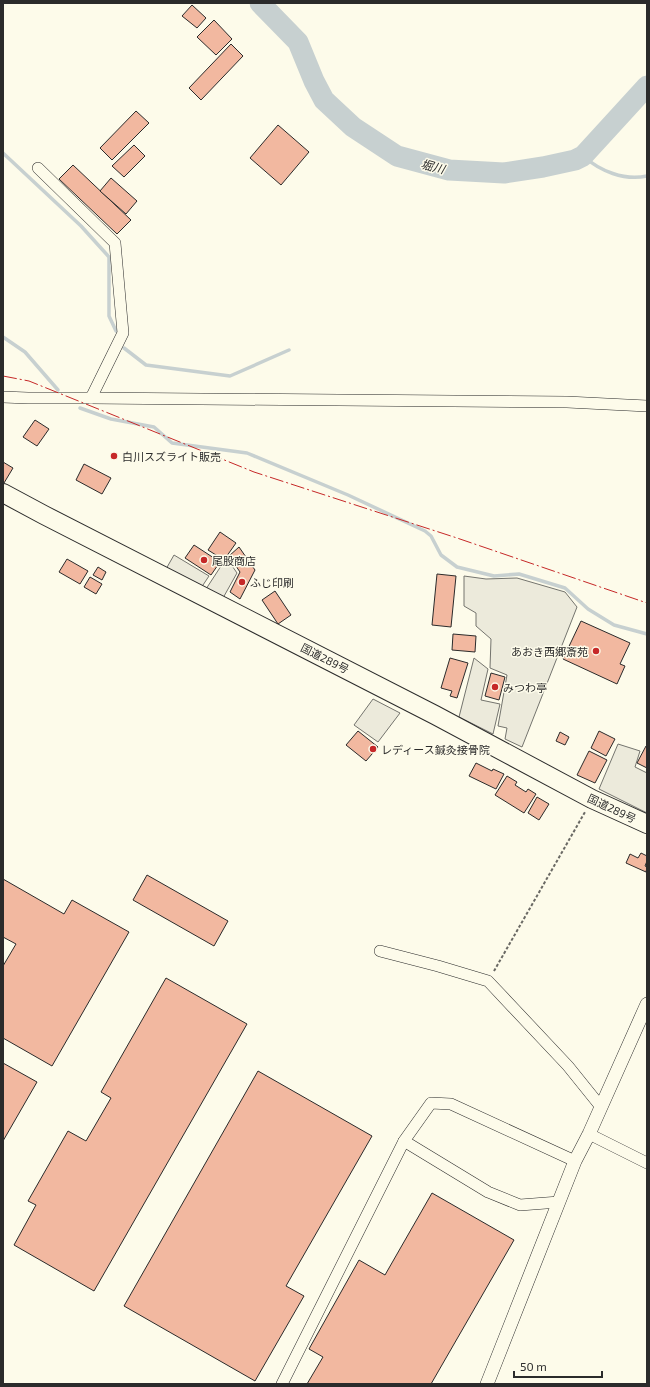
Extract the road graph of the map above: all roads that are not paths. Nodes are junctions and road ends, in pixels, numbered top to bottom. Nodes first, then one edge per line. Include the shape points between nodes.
1 (38, 168) dead end
2 (3, 397) edge
3 (91, 398) junction
4 (647, 406) edge
5 (3, 493) edge
6 (647, 824) edge
7 (380, 951) dead end
8 (647, 1004) edge
9 (601, 1107) junction
10 (589, 1134) junction
11 (404, 1141) junction
12 (575, 1161) junction
13 (647, 1163) edge
14 (559, 1202) junction
15 (282, 1384) edge
16 (487, 1384) edge

1 - 3 street via 115,243 123,333
2 - 3 street
3 - 4 street via 567,402
5 - 6 highway, 国道289号 via 592,799
7 - 9 street via 488,981 568,1066
8 - 9 street
9 - 10 street
10 - 12 street
10 - 13 street
11 - 12 street via 431,1103 451,1104
11 - 14 street via 488,1192 520,1205
11 - 15 street
12 - 14 street
14 - 16 street

